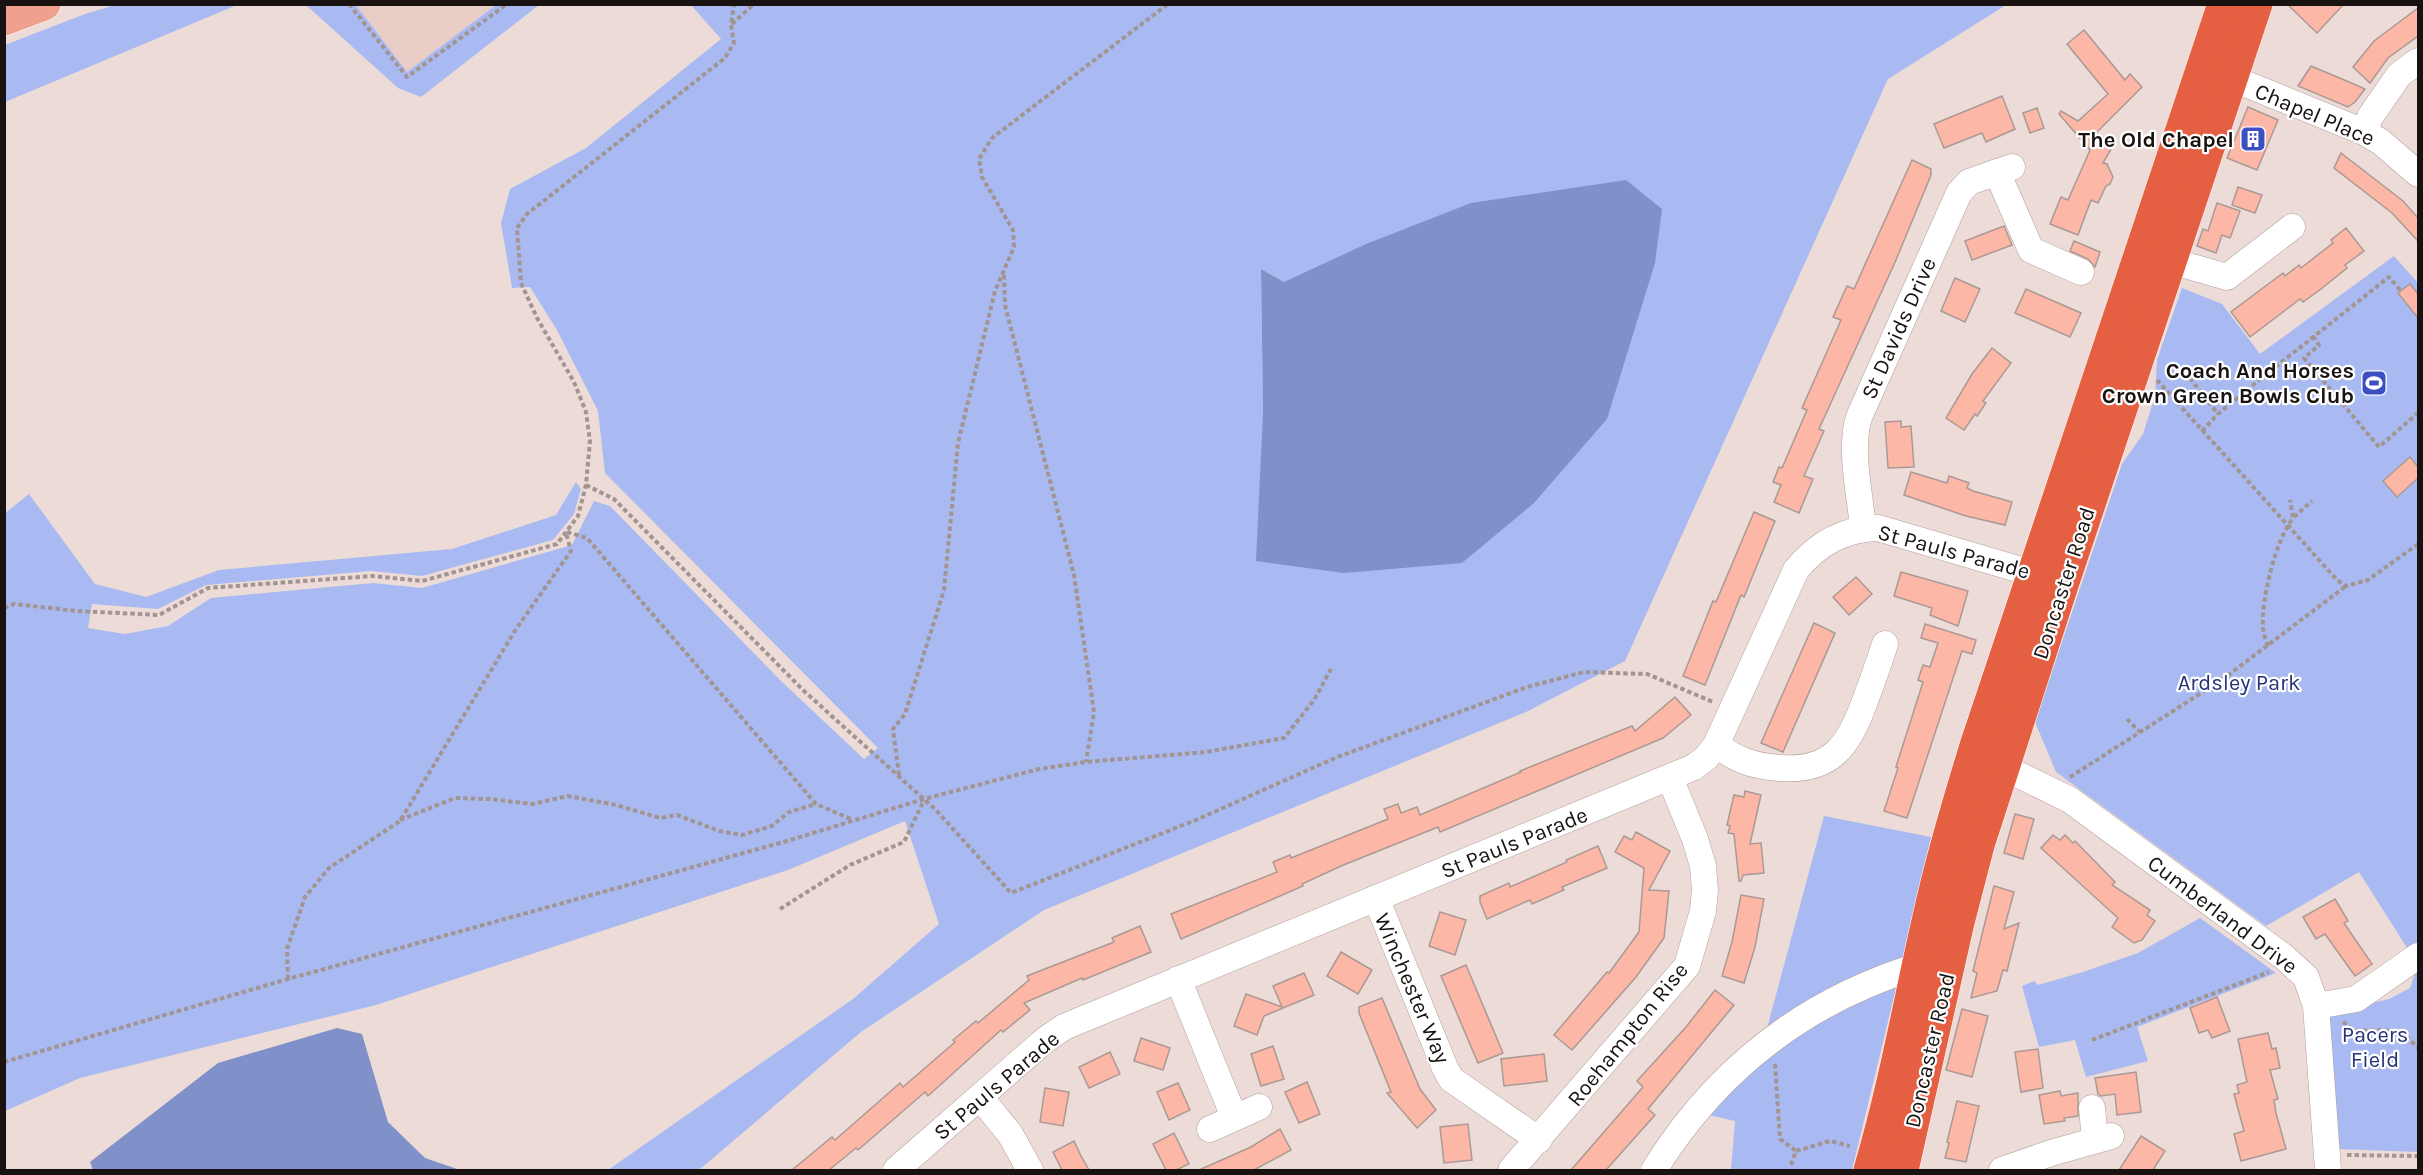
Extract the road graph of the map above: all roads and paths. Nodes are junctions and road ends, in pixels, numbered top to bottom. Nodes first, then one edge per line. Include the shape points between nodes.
1 (44, 4) edge
2 (349, 4) edge
3 (507, 4) edge
4 (734, 4) edge
5 (754, 4) edge
6 (1168, 4) edge
7 (2224, 4) edge
8 (2256, 4) edge
9 (4, 19) edge
10 (731, 25) junction
11 (2418, 61) edge
12 (2217, 73) junction
13 (2364, 132) junction
14 (2418, 174) edge
15 (2292, 227) dead end
16 (2171, 261) junction
17 (1004, 272) junction
18 (2081, 272) dead end
19 (2401, 291) dead end
20 (2313, 336) junction
21 (2134, 371) junction
22 (2190, 378) dead end
23 (2418, 413) edge
24 (2218, 414) junction
25 (2202, 431) junction
26 (586, 485) junction
27 (2290, 500) dead end
28 (2312, 501) dead end
29 (2293, 518) junction
30 (2287, 526) junction
31 (1863, 528) junction
32 (566, 532) junction
33 (2418, 544) edge
34 (2048, 577) junction
35 (2346, 586) junction
36 (4, 608) edge
37 (1886, 644) dead end
38 (2268, 646) junction
39 (1331, 669) dead end
40 (1733, 711) junction
41 (2127, 719) dead end
42 (2140, 732) junction
43 (1716, 745) junction
44 (1976, 746) junction
45 (1086, 762) junction
46 (2003, 766) junction
47 (899, 777) junction
48 (1670, 778) junction
49 (2051, 790) junction
50 (924, 799) junction
51 (816, 804) junction
52 (854, 820) junction
53 (400, 821) junction
54 (1376, 898) junction
55 (780, 909) dead end
56 (2418, 956) edge
57 (2284, 957) junction
58 (1918, 966) junction
59 (288, 979) junction
60 (1178, 979) junction
61 (2325, 1005) junction
62 (2091, 1040) dead end
63 (1766, 1044) junction
64 (2418, 1048) edge
65 (4, 1062) edge
66 (980, 1096) junction
67 (1259, 1107) dead end
68 (2092, 1108) dead end
69 (1234, 1117) junction
70 (1210, 1129) dead end
71 (1539, 1140) junction
72 (1844, 1144) dead end
73 (1796, 1151) junction
74 (2418, 1156) edge
75 (2327, 1162) edge
76 (1791, 1165) dead end
77 (896, 1170) edge
78 (1030, 1170) edge
79 (1511, 1170) edge
80 (1654, 1170) edge
81 (1870, 1170) edge
82 (1902, 1170) edge
83 (2002, 1170) edge

1 - 9 main road
2 - 3 path via 406,77
4 - 10 path
5 - 10 path
6 - 17 path via 992,138 979,159 982,177 1013,230 1014,247
7 - 12 highway, Doncaster Road
8 - 12 highway, Doncaster Road
10 - 26 path via 734,43 725,58 527,214 517,228 521,283 586,412 590,441
11 - 13 street via 2399,75
12 - 13 street, Chapel Place
12 - 16 highway, Doncaster Road
12 - 34 highway, Doncaster Road
13 - 14 street, Chapel Place via 2381,141
15 - 16 street via 2227,277
16 - 21 highway, Doncaster Road
17 - 45 path via 1005,305 1074,575 1094,712
17 - 47 path via 995,291 958,443 944,590 905,714 893,729
18 - 31 street, St Davids Drive via 2031,250 2005,169 1964,187 1944,244 1855,430
19 - 20 path via 2389,277
20 - 23 path via 2319,345 2304,358 2379,447
20 - 24 path
21 - 25 path via 2158,381
21 - 34 highway, Doncaster Road
22 - 24 path
24 - 25 path
25 - 30 path
26 - 32 path via 578,516
26 - 47 path via 614,499 804,691
27 - 29 path
28 - 29 path
29 - 30 path
30 - 35 path
30 - 38 path via 2271,565 2262,628
31 - 34 street, St Pauls Parade via 1897,533
31 - 40 street, St Pauls Parade via 1824,543 1809,553 1796,570
32 - 36 path via 557,544 422,581 372,576 208,588 159,615 14,604
32 - 51 path via 587,538
32 - 53 path via 571,551 516,629
33 - 35 path via 2368,580
34 - 44 highway, Doncaster Road
34 - 46 highway, Doncaster Road
35 - 38 path
37 - 43 street via 1855,728 1832,758 1813,766 1766,767 1748,764
38 - 42 path
39 - 45 path via 1314,700 1284,738 1206,752
40 - 43 street, St Pauls Parade
40 - 50 path via 1647,674 1584,672 1527,687 1335,758 1196,820 1011,893
41 - 42 path
42 - 49 path
43 - 48 street, St Pauls Parade via 1695,767
44 - 46 street, Cumberland Drive
44 - 58 highway, Doncaster Road via 1948,840
45 - 50 path via 1039,769
46 - 49 street, Cumberland Drive
46 - 82 highway, Doncaster Road via 1958,922
47 - 50 path
48 - 54 street, St Pauls Parade
48 - 71 street, Roehampton Rise via 1703,866 1703,910 1687,966
49 - 57 street, Cumberland Drive
50 - 52 path
50 - 55 path via 904,842 850,865
51 - 52 path
51 - 53 path via 789,812 772,826 742,835 677,815 660,818 568,796 532,804 455,798
52 - 59 path via 787,842
53 - 59 path via 329,868 305,897 287,949
54 - 60 street, St Pauls Parade
54 - 71 street, Winchester Way via 1451,1079
56 - 61 street via 2356,999
57 - 61 street, Cumberland Drive via 2306,977
57 - 62 path via 2273,970
58 - 63 street via 1837,997
58 - 81 highway, Doncaster Road
59 - 65 path
60 - 66 street, St Pauls Parade via 1064,1027
60 - 69 street
61 - 64 path via 2355,1031 2403,1033
61 - 75 street, Cumberland Drive
63 - 73 path via 1774,1054 1780,1139
63 - 80 street via 1697,1110
66 - 77 street, St Pauls Parade
66 - 78 street via 1010,1134
67 - 69 street
68 - 83 street via 2103,1138
69 - 70 street
71 - 79 street, Roehampton Rise
72 - 73 path via 1830,1141
73 - 76 path
74 - 75 path

